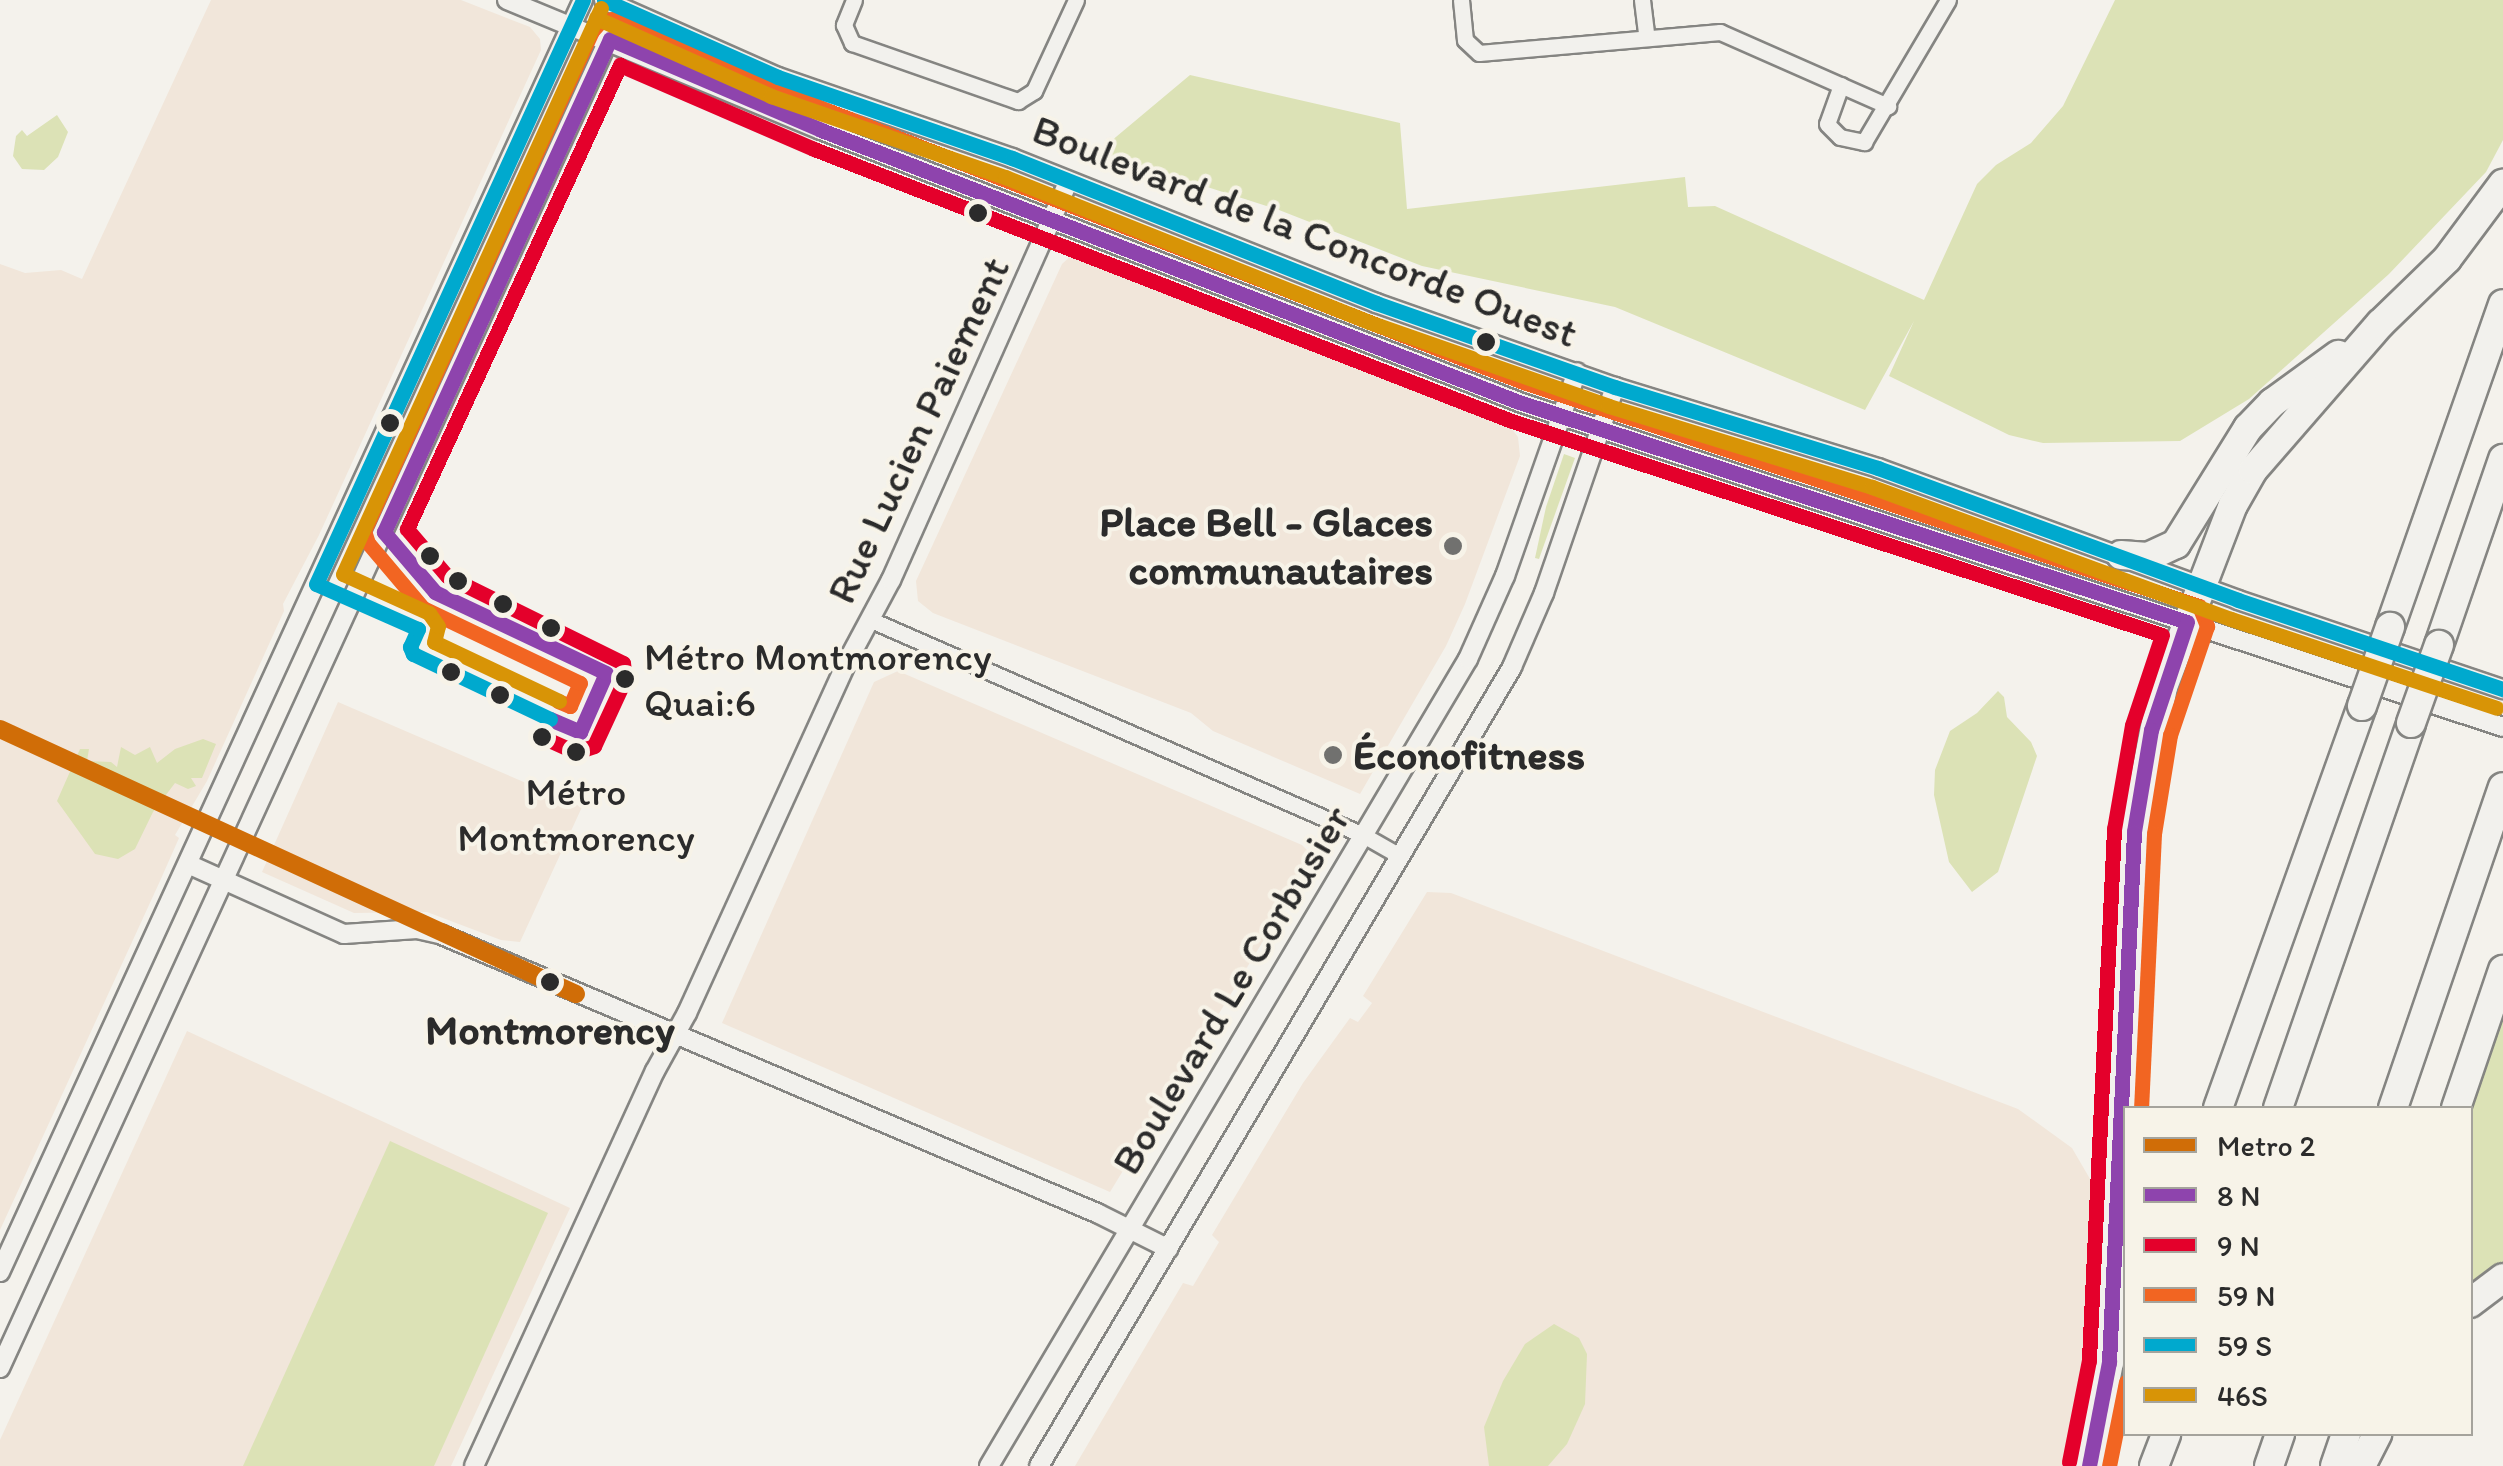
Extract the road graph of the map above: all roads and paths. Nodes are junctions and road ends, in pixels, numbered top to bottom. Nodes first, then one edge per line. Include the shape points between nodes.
1 (507, 0) edge
2 (583, 0) edge
3 (604, 0) edge
4 (854, 0) edge
5 (1076, 0) edge
6 (1461, 0) edge
7 (1642, 0) edge
8 (1948, 0) edge
9 (622, 10) junction
10 (571, 25) junction
11 (1647, 38) junction
12 (610, 40) junction
13 (1840, 85) junction
14 (1888, 106) junction
15 (1068, 183) junction
16 (2503, 184) edge
17 (1052, 220) junction
18 (2503, 304) edge
19 (2380, 324) junction
20 (1577, 372) junction
21 (1615, 387) junction
22 (1561, 417) junction
23 (1601, 430) junction
24 (2503, 458) edge
25 (2120, 555) junction
26 (2202, 585) junction
27 (871, 620) junction
28 (2187, 622) junction
29 (2440, 656) junction
30 (2503, 689) edge
31 (2421, 713) junction
32 (2503, 727) edge
33 (2503, 787) edge
34 (1364, 835) junction
35 (1400, 856) junction
36 (188, 864) junction
37 (224, 880) junction
38 (2503, 970) edge
39 (676, 1032) junction
40 (2219, 1106) edge
41 (2279, 1106) edge
42 (2394, 1106) edge
43 (2457, 1106) edge
44 (1130, 1228) junction
45 (1169, 1248) junction
46 (0, 1272) edge
47 (2503, 1278) edge
48 (2473, 1300) edge
49 (0, 1368) edge
50 (2123, 1374) edge
51 (2165, 1436) edge
52 (2280, 1436) edge
53 (2345, 1436) edge
54 (2376, 1436) edge
55 (474, 1466) edge
56 (989, 1466) edge
57 (1039, 1466) edge
58 (2089, 1466) edge
59 (2154, 1466) edge
60 (2272, 1466) edge
61 (2335, 1466) edge
62 (2361, 1466) edge

1 - 10 street, Boulevard de la Concorde Ouest
2 - 10 street
3 - 9 street, Boulevard de la Concorde Ouest
4 - 5 street via 844,33 855,45 1018,101 1034,91
6 - 11 street via 1465,40 1485,53
7 - 11 street
8 - 14 street
9 - 12 street
9 - 15 street, Boulevard de la Concorde Ouest via 792,83
10 - 12 street, Boulevard de la Concorde Ouest
10 - 36 street
11 - 13 street via 1720,32
12 - 17 street, Boulevard de la Concorde Ouest
12 - 37 street
13 - 14 street
13 - 14 street via 1827,124 1849,142 1869,138
15 - 17 street, Rue Lucien Paiement
15 - 20 street, Boulevard de la Concorde Ouest via 1376,303
16 - 19 highway via 2447,259
17 - 22 street, Boulevard de la Concorde Ouest
17 - 27 street, Rue Lucien Paiement
18 - 40 highway, bridge
19 - 25 highway via 2256,419 2176,544 2148,557
19 - 26 highway via 2252,470
20 - 21 street, Boulevard de la Concorde Ouest
20 - 22 street, Boulevard Le Corbusier
21 - 23 street, Boulevard Le Corbusier
21 - 25 street, Boulevard de la Concorde Ouest via 1878,468
22 - 23 street, Boulevard de la Concorde Ouest
22 - 34 street, Boulevard Le Corbusier via 1485,625
23 - 28 street, Boulevard de la Concorde Ouest
23 - 35 street, Boulevard Le Corbusier via 1525,639
24 - 29 highway
25 - 26 street, Boulevard de la Concorde Ouest
26 - 28 highway
26 - 29 street, Boulevard de la Concorde Ouest
27 - 34 street
27 - 39 street, Rue Lucien Paiement
28 - 31 street, Boulevard de la Concorde Ouest
28 - 58 highway via 2151,730 2134,832 2108,1362
29 - 30 street, Boulevard de la Concorde Ouest
29 - 31 highway, bridge
31 - 32 street, Boulevard de la Concorde Ouest
31 - 41 highway
33 - 42 highway
34 - 35 street
34 - 44 street, Boulevard Le Corbusier
35 - 45 street, Boulevard Le Corbusier
36 - 37 street
36 - 46 street
37 - 39 street via 344,934 434,932
37 - 49 street
38 - 43 highway
39 - 44 street
39 - 55 street, Rue Lucien Paiement
44 - 45 street
44 - 56 street, Boulevard Le Corbusier
45 - 57 street, Boulevard Le Corbusier
47 - 48 highway
50 - 58 highway
51 - 59 highway
52 - 60 highway
53 - 61 highway
54 - 62 highway

